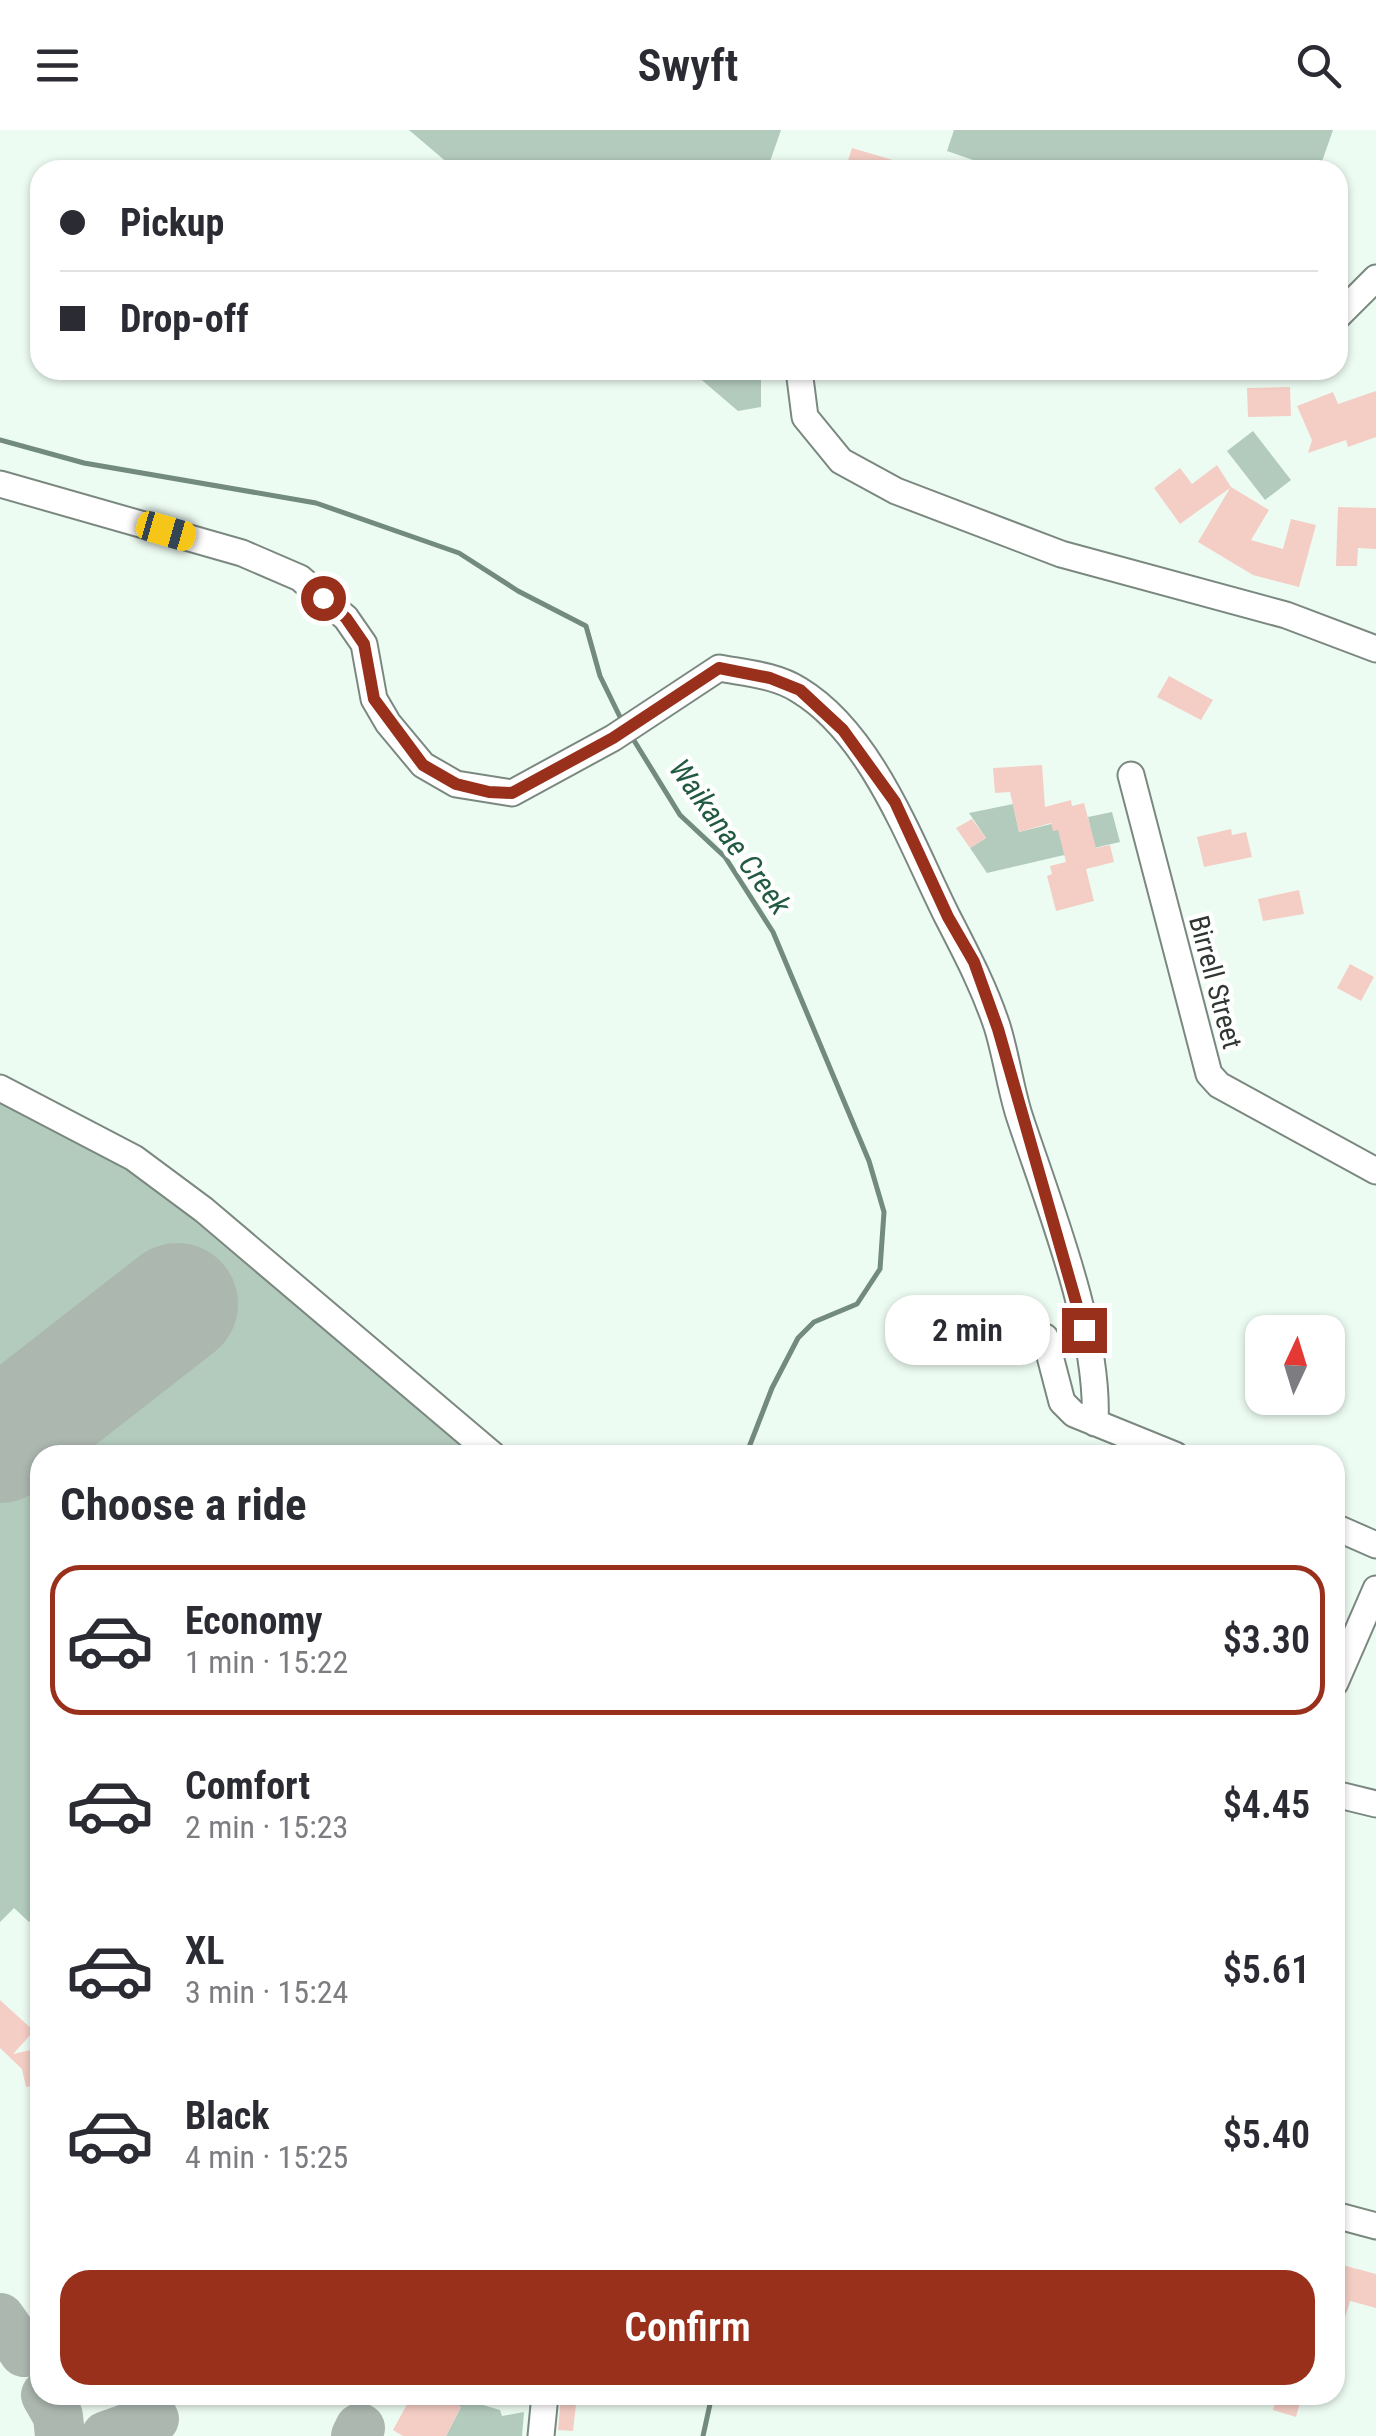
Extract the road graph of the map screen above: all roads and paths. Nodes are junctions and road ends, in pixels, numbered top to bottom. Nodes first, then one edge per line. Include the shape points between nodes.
1 (1376, 278) edge
2 (1348, 306) edge
3 (800, 380) edge
4 (0, 484) edge
5 (1369, 646) edge
6 (1131, 775) dead end
7 (0, 1088) edge
8 (1376, 1170) edge
9 (1046, 1337) dead end
10 (1095, 1422) junction
11 (482, 1445) edge
12 (1153, 1445) edge
13 (1345, 1531) edge
14 (1376, 1545) edge
15 (1376, 1589) edge
16 (1345, 1660) edge
17 (1345, 1796) edge
18 (1376, 1804) edge
19 (1345, 2218) edge
20 (1376, 2226) edge
21 (543, 2405) edge
22 (541, 2436) edge

1 - 2 street
3 - 5 street via 805,417 841,462 896,491 1061,554
4 - 10 street via 242,552 300,578 346,618 364,644 374,699 388,722 423,765 456,784 512,793 613,738 719,668 800,690 843,730 895,802 974,962 1094,1368
6 - 8 street, Birrell Street via 1210,1074
7 - 11 street via 134,1158 190,1199
9 - 10 street via 1062,1402
10 - 12 street
13 - 14 street
15 - 16 street
17 - 18 street
19 - 20 street
21 - 22 street

